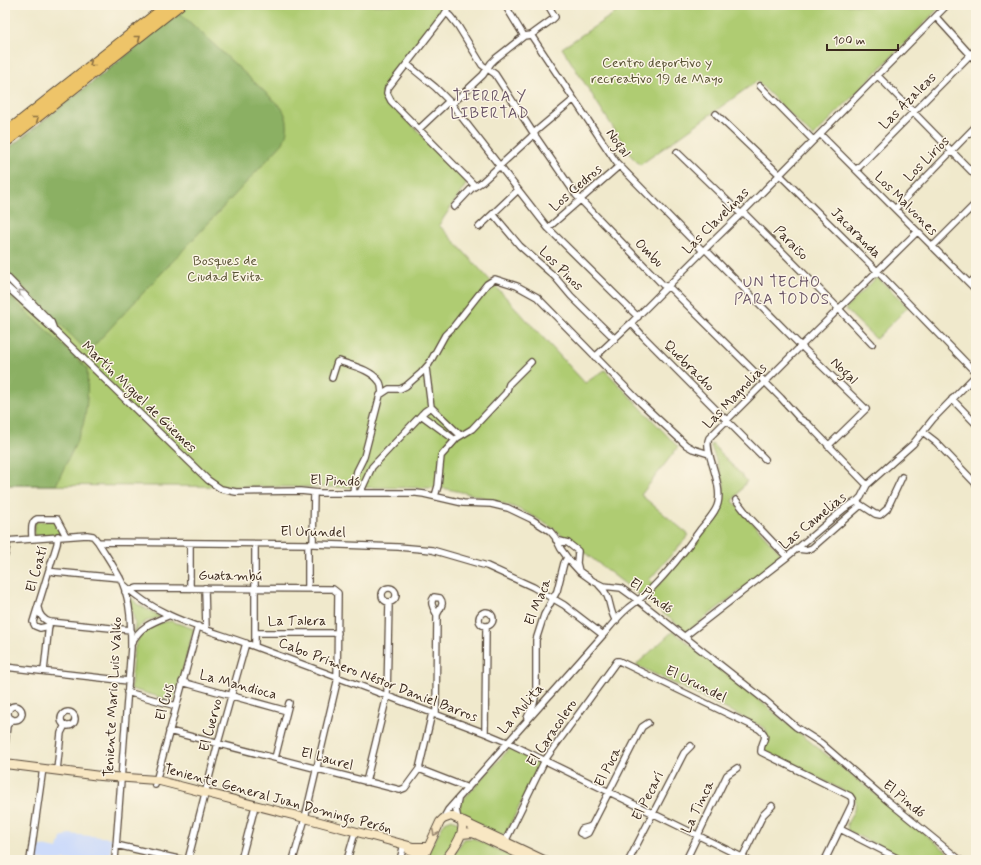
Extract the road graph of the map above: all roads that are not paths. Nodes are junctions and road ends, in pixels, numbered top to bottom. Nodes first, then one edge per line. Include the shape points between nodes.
1 (167, 5) edge
2 (180, 5) edge
3 (449, 5) edge
4 (505, 5) edge
5 (548, 5) edge
6 (947, 5) edge
7 (446, 13) junction
8 (936, 17) junction
9 (531, 35) junction
10 (524, 36) junction
11 (976, 49) edge
12 (970, 55) junction
13 (976, 61) edge
14 (407, 64) junction
15 (487, 69) junction
16 (877, 75) junction
17 (760, 86) dead end
18 (573, 100) junction
19 (450, 102) junction
20 (914, 113) junction
21 (716, 114) dead end
22 (976, 126) edge
23 (419, 130) junction
24 (5, 133) edge
25 (534, 134) junction
26 (820, 134) junction
27 (813, 140) junction
28 (5, 143) edge
29 (677, 152) dead end
30 (952, 152) junction
31 (500, 165) junction
32 (619, 166) junction
33 (856, 170) junction
34 (779, 174) junction
35 (976, 176) edge
36 (475, 186) junction
37 (518, 190) junction
38 (580, 199) junction
39 (976, 203) edge
40 (454, 207) dead end
41 (895, 209) junction
42 (742, 213) junction
43 (493, 214) junction
44 (479, 228) dead end
45 (548, 228) junction
46 (917, 232) junction
47 (932, 247) junction
48 (704, 250) junction
49 (877, 271) junction
50 (5, 275) edge
51 (976, 277) edge
52 (970, 283) junction
53 (5, 285) edge
54 (667, 287) junction
55 (976, 290) edge
56 (839, 309) junction
57 (638, 316) junction
58 (631, 323) junction
59 (54, 330) junction
60 (615, 339) junction
61 (872, 344) dead end
62 (801, 346) junction
63 (595, 357) junction
64 (531, 362) dead end
65 (426, 368) junction
66 (976, 374) edge
67 (332, 378) dead end
68 (764, 382) junction
69 (382, 393) junction
70 (952, 400) junction
71 (431, 406) junction
72 (421, 415) junction
73 (726, 420) junction
74 (976, 424) edge
75 (923, 432) junction
76 (460, 435) junction
77 (455, 440) junction
78 (828, 446) junction
79 (710, 454) junction
80 (765, 459) dead end
81 (902, 477) dead end
82 (208, 480) joint
83 (976, 484) edge
84 (867, 486) junction
85 (314, 493) junction
86 (357, 493) junction
87 (435, 496) junction
88 (736, 500) dead end
89 (859, 503) junction
90 (58, 536) junction
91 (66, 536) junction
92 (32, 538) junction
93 (6, 540) edge
94 (556, 540) junction
95 (98, 542) junction
96 (190, 544) junction
97 (255, 544) junction
98 (311, 544) junction
99 (797, 549) junction
100 (5, 554) edge
101 (787, 557) junction
102 (567, 558) junction
103 (49, 570) junction
104 (580, 571) junction
105 (120, 578) junction
106 (597, 584) junction
107 (190, 588) junction
108 (205, 588) junction
109 (255, 588) junction
110 (308, 589) junction
111 (127, 591) junction
112 (552, 598) junction
113 (639, 600) junction
114 (389, 602) dead end
115 (38, 608) junction
116 (437, 615) dead end
117 (168, 616) junction
118 (616, 621) junction
119 (49, 624) junction
120 (198, 626) junction
121 (486, 626) dead end
122 (206, 629) junction
123 (131, 630) junction
124 (255, 633) junction
125 (338, 633) junction
126 (603, 635) junction
127 (684, 636) junction
128 (246, 643) junction
129 (255, 646) junction
130 (131, 647) junction
131 (619, 661) joint
132 (5, 666) edge
133 (44, 671) junction
134 (338, 678) junction
135 (128, 681) junction
136 (182, 682) junction
137 (127, 692) junction
138 (231, 696) junction
139 (387, 696) junction
140 (289, 703) dead end
141 (176, 706) junction
142 (287, 711) junction
143 (434, 714) junction
144 (12, 719) dead end
145 (648, 723) dead end
146 (65, 725) dead end
147 (523, 726) junction
148 (169, 731) junction
149 (486, 733) junction
150 (509, 743) junction
151 (5, 744) edge
152 (218, 744) junction
153 (691, 746) dead end
154 (275, 758) junction
155 (546, 760) junction
156 (5, 764) edge
157 (43, 768) junction
158 (737, 768) dead end
159 (316, 769) junction
160 (419, 769) junction
161 (57, 770) junction
162 (121, 778) junction
163 (366, 782) junction
164 (155, 783) junction
165 (468, 788) junction
166 (609, 791) junction
167 (206, 795) junction
168 (458, 800) junction
169 (772, 806) dead end
170 (254, 810) junction
171 (653, 813) junction
172 (443, 818) junction
173 (304, 820) junction
174 (460, 820) junction
175 (592, 825) dead end
176 (840, 829) junction
177 (462, 834) junction
178 (698, 835) junction
179 (354, 836) junction
180 (504, 843) junction
181 (116, 845) junction
182 (428, 847) junction
183 (403, 848) junction
184 (426, 859) edge
185 (741, 859) edge
186 (30, 860) edge
187 (115, 860) edge
188 (183, 860) edge
189 (188, 860) edge
190 (241, 860) edge
191 (293, 860) edge
192 (347, 860) edge
193 (400, 860) edge
194 (445, 860) edge
195 (532, 860) edge
196 (543, 860) edge
197 (629, 860) edge
198 (686, 860) edge
199 (748, 860) edge
200 (825, 860) edge
201 (901, 860) edge
202 (960, 860) edge

1 -> 24 main road
28 -> 2 main road
3 - 7 street
4 - 10 street
5 - 9 street via 555,17
6 - 8 street, Las Clavelinas
7 - 14 street
7 - 15 street, Ombu
8 - 12 street
8 - 16 street, Las Clavelinas
9 - 10 street
9 - 18 street, Nogal
10 - 15 street via 495,59
11 - 12 street, Las Azaleas
12 - 13 street
12 - 20 street, Las Azaleas
14 - 19 street
14 - 23 street via 388,88 387,94
15 - 19 street
15 - 25 street, Ombu via 495,74
16 - 20 street
16 - 26 street, Las Clavelinas
17 - 27 street
18 - 25 street
18 - 32 street, Nogal
19 - 23 street
19 - 31 street
20 - 30 street
20 - 33 street, Las Azaleas
21 - 34 street, Jacaranda
22 - 30 street, Los Lirios
23 - 36 street
25 - 31 street
25 - 38 street, Ombu
26 - 27 street, Las Clavelinas
26 - 33 street, Los Malvones
27 - 34 street, Las Clavelinas
29 - 42 street, Paraiso
30 - 35 street
30 - 41 street, Los Lirios
31 - 36 street
31 - 37 street
32 - 38 street, Los Cedros
32 - 48 street, Nogal
33 - 41 street, Los Malvones
34 - 42 street, Las Clavelinas
34 - 49 street, Jacaranda
36 - 40 street
37 - 43 street
37 - 45 street
38 - 45 street, Los Cedros
38 - 54 street, Ombu
39 - 47 street
41 - 46 street, Los Malvones
42 - 48 street, Las Clavelinas
42 - 56 street, Paraiso
43 - 44 street
43 - 60 street, Los Pinos via 520,246 555,277
45 - 57 street
46 - 47 street, Los Malvones
46 - 49 street, Las Magnolias
47 - 52 street, Los Malvones
48 - 54 street, Las Clavelinas
48 - 62 street, Nogal
49 - 56 street, Las Magnolias
49 - 66 street, Jacaranda
59 -> 50 street, Martín Miguel de Güemes via 51,322
51 - 52 street
52 - 55 street, Los Malvones
53 - 59 street, Martín Miguel de Güemes
54 - 57 street, Las Clavelinas
54 - 68 street, Ombu
56 - 61 street, Paraiso
56 - 62 street, Las Magnolias
57 - 58 street, Las Clavelinas
58 - 60 street, Las Clavelinas
58 - 73 street, Quebracho
59 - 82 street, Martín Miguel de Güemes
60 - 63 street, Las Clavelinas
62 - 68 street, Las Magnolias
62 - 78 street, Nogal via 866,409
63 - 65 street via 537,297 517,286 495,279 487,284 445,335
63 - 79 street via 686,445
64 - 76 street via 472,429
65 - 69 street via 406,386
65 - 71 street
66 - 70 street, Las Camelias
67 - 69 street via 337,362 340,361 368,371 380,381
68 - 73 street, Las Magnolias
68 - 78 street, Ombu
69 - 86 street via 364,457 357,471 354,484
70 - 74 street
70 - 75 street, Las Camelias via 932,419
71 - 72 street
71 - 76 street
72 - 77 street
72 - 86 street via 372,467
73 - 79 street, Las Magnolias via 708,440
73 - 80 street, Quebracho
75 - 83 street
75 - 84 street, Las Camelias via 914,444
76 - 77 street
77 - 87 street via 440,459
78 - 84 street, Ombu
79 - 113 street, Las Magnolias via 719,488 717,508 656,584
81 - 89 street via 887,509 880,515
82 - 85 street, El Pindó via 221,489 236,492
84 - 89 street, Las Camelias
85 - 86 street, El Pindó
85 - 98 street
86 - 87 street, El Pindó via 416,493
87 - 94 street, El Pindó via 456,502 491,504 508,508 536,522 553,534
88 - 101 street
89 - 99 street, Las Camelias via 845,508
89 - 99 street via 812,548
90 - 91 street, El Urundel
90 - 92 street, El Urundel
90 - 103 street, El Coatí
91 - 92 street via 56,519 37,519 32,523
91 - 95 street, El Urundel via 90,535
92 - 93 street, El Urundel
93 - 100 street
94 - 102 street, El Pindó
94 - 104 street via 568,542 578,551
95 - 96 street, El Urundel
95 - 105 street, Teniente Mario Luis Valko
96 - 97 street, El Urundel
96 - 107 street
97 - 98 street, El Urundel
97 - 109 street
98 - 110 street
98 - 112 street, El Urundel via 398,547 444,553 504,573
99 - 101 street, Las Camelias
101 - 127 street, Las Camelias
102 - 104 street, El Pindó
102 - 112 street, El Maca via 557,591
103 - 105 street
103 - 115 street, El Coatí
104 - 106 street, El Pindó
105 - 111 street, Teniente Mario Luis Valko
106 - 113 street, El Pindó via 621,588
106 - 118 street via 608,597
107 - 108 street, Guatambú
107 - 111 street, Guatambú via 137,588
108 - 109 street, Guatambú
108 - 122 street
109 - 110 street, Guatambú
109 - 124 street
110 - 125 street, Guatambú via 336,590
111 - 117 street, Cabo Primero Néstor Daniel Barros
111 - 123 street, Teniente Mario Luis Valko
112 - 126 street, El Urundel
112 - 147 street, El Maca via 536,640 536,693
113 - 118 street, Las Magnolias
113 - 127 street, El Pindó
114 - 139 street
115 - 119 street, El Coatí
115 - 119 street, El Coatí via 34,624 38,628
116 - 143 street
117 - 120 street, Cabo Primero Néstor Daniel Barros
117 - 130 street via 141,630
118 - 126 street, Las Magnolias
119 - 123 street
119 - 133 street
120 - 122 street, Cabo Primero Néstor Daniel Barros
120 - 136 street, El Cuis
121 - 149 street
122 - 128 street, Cabo Primero Néstor Daniel Barros
123 - 130 street, Teniente Mario Luis Valko
124 - 125 street, La Talera
124 - 129 street
125 - 134 street
126 - 147 street, La Mulita
127 - 202 street, El Pindó via 796,727 833,752
128 - 129 street, Cabo Primero Néstor Daniel Barros
128 - 138 street, El Cuervo
129 - 134 street, Cabo Primero Néstor Daniel Barros
130 - 135 street, Teniente Mario Luis Valko
131 - 155 street, El Caracolero
131 - 176 street, El Urundel via 762,731 765,736 761,752 850,796 853,802
132 - 133 street
133 - 135 street
134 - 139 street, Cabo Primero Néstor Daniel Barros
134 - 159 street
135 - 137 street, Teniente Mario Luis Valko
136 - 138 street, La Mandioca
136 - 141 street, El Cuis
137 - 141 street
137 - 162 street, Teniente Mario Luis Valko
138 - 142 street, La Mandioca
138 - 152 street, El Cuervo
139 - 143 street, Cabo Primero Néstor Daniel Barros
139 - 163 street
140 - 142 street
141 - 148 street, El Cuis
142 - 154 street
143 - 149 street, Cabo Primero Néstor Daniel Barros
143 - 160 street
144 - 151 street via 7,726
145 - 166 street, El Puca via 642,727
146 - 161 street via 61,733
147 - 150 street, La Mulita
148 - 152 street, El Laurel
148 - 164 street, El Cuis
149 - 150 street, Cabo Primero Néstor Daniel Barros
150 - 155 street, Cabo Primero Néstor Daniel Barros
150 - 165 street, La Mulita
152 - 154 street, El Laurel
152 - 167 street, El Cuervo
153 - 171 street, El Pecarí via 684,753
154 - 159 street, El Laurel
155 - 166 street, Cabo Primero Néstor Daniel Barros
155 - 180 street, El Caracolero
156 - 157 main road, Teniente General Juan Domingo Perón
157 - 161 main road, Teniente General Juan Domingo Perón
157 - 186 street
158 - 178 street, La Tinca via 727,775
159 - 163 street, El Laurel
159 - 173 street
160 - 163 street, El Laurel via 403,790
160 - 165 street
161 - 162 main road, Teniente General Juan Domingo Perón
162 - 164 main road, Teniente General Juan Domingo Perón via 130,777
162 - 181 street, Teniente Mario Luis Valko
164 - 167 main road, Teniente General Juan Domingo Perón
165 - 168 street, La Mulita
166 - 171 street, Cabo Primero Néstor Daniel Barros
166 - 175 street, El Puca
167 - 170 main road, Teniente General Juan Domingo Perón
167 - 173 main road, Teniente General Juan Domingo Perón
167 - 189 street, El Cuervo
168 - 172 street, La Mulita
168 - 174 street via 456,810
169 - 185 street via 763,814
170 - 173 main road, Teniente General Juan Domingo Perón
170 - 190 street
171 - 178 street, Cabo Primero Néstor Daniel Barros
171 - 197 street, El Pecarí
172 - 174 main road via 451,816
172 -> 182 main road
173 - 179 main road, Teniente General Juan Domingo Perón
173 - 182 main road, Teniente General Juan Domingo Perón via 413,847
173 - 191 street
174 - 177 main road via 463,826
174 - 180 main road
176 - 200 street
176 - 201 street
177 - 180 main road via 472,833
177 - 194 main road
178 - 185 street, Cabo Primero Néstor Daniel Barros
178 - 198 street, La Tinca
179 - 183 main road, Teniente General Juan Domingo Perón
179 - 192 street
180 - 195 main road
180 - 196 main road
181 - 187 street, Teniente Mario Luis Valko
181 - 188 street
182 - 184 main road
183 - 184 main road, Teniente General Juan Domingo Perón
183 - 193 street
185 - 199 street, Cabo Primero Néstor Daniel Barros

